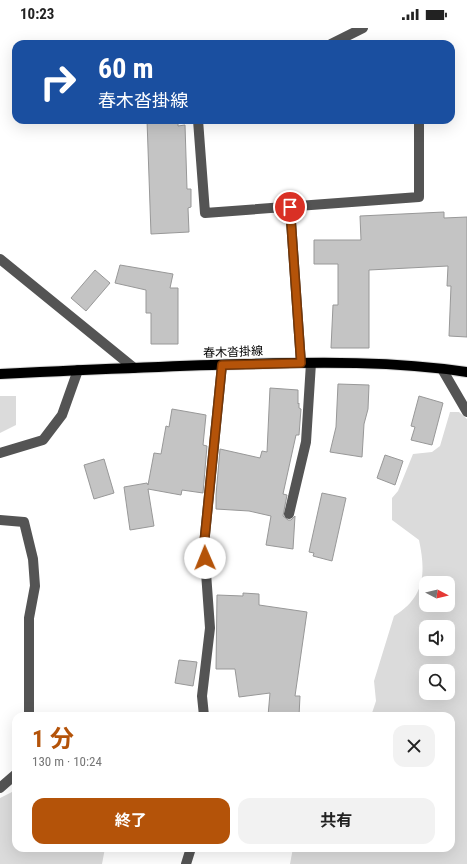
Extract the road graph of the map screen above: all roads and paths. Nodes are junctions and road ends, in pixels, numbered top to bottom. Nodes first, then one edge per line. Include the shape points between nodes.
1 (363, 28) edge
2 (339, 40) edge
3 (198, 124) edge
4 (418, 124) edge
5 (290, 207) junction
6 (0, 260) edge
7 (306, 363) junction
8 (222, 365) junction
9 (134, 368) junction
10 (442, 369) junction
11 (78, 370) junction
12 (467, 372) edge
13 (0, 374) edge
14 (467, 412) edge
15 (0, 453) edge
16 (289, 514) dead end
17 (0, 520) edge
18 (29, 712) edge
19 (204, 712) edge
20 (12, 778) edge
21 (0, 788) edge
22 (190, 852) edge
23 (186, 864) edge

1 - 2 street
3 - 5 street via 205,213
4 - 5 street via 419,197
5 - 7 street
6 - 9 street
7 - 8 main road, 春木沓掛線
7 - 10 main road, 春木沓掛線 via 370,363
7 - 16 street via 306,442
8 - 9 main road, 春木沓掛線
8 - 19 street via 204,545 210,628 202,696
9 - 11 main road, 春木沓掛線
10 - 12 main road, 春木沓掛線
10 - 14 street
11 - 13 main road, 春木沓掛線
11 - 15 street via 62,415 43,440
17 - 18 street via 24,522 33,559 35,586 29,618
20 - 21 street
22 - 23 street

